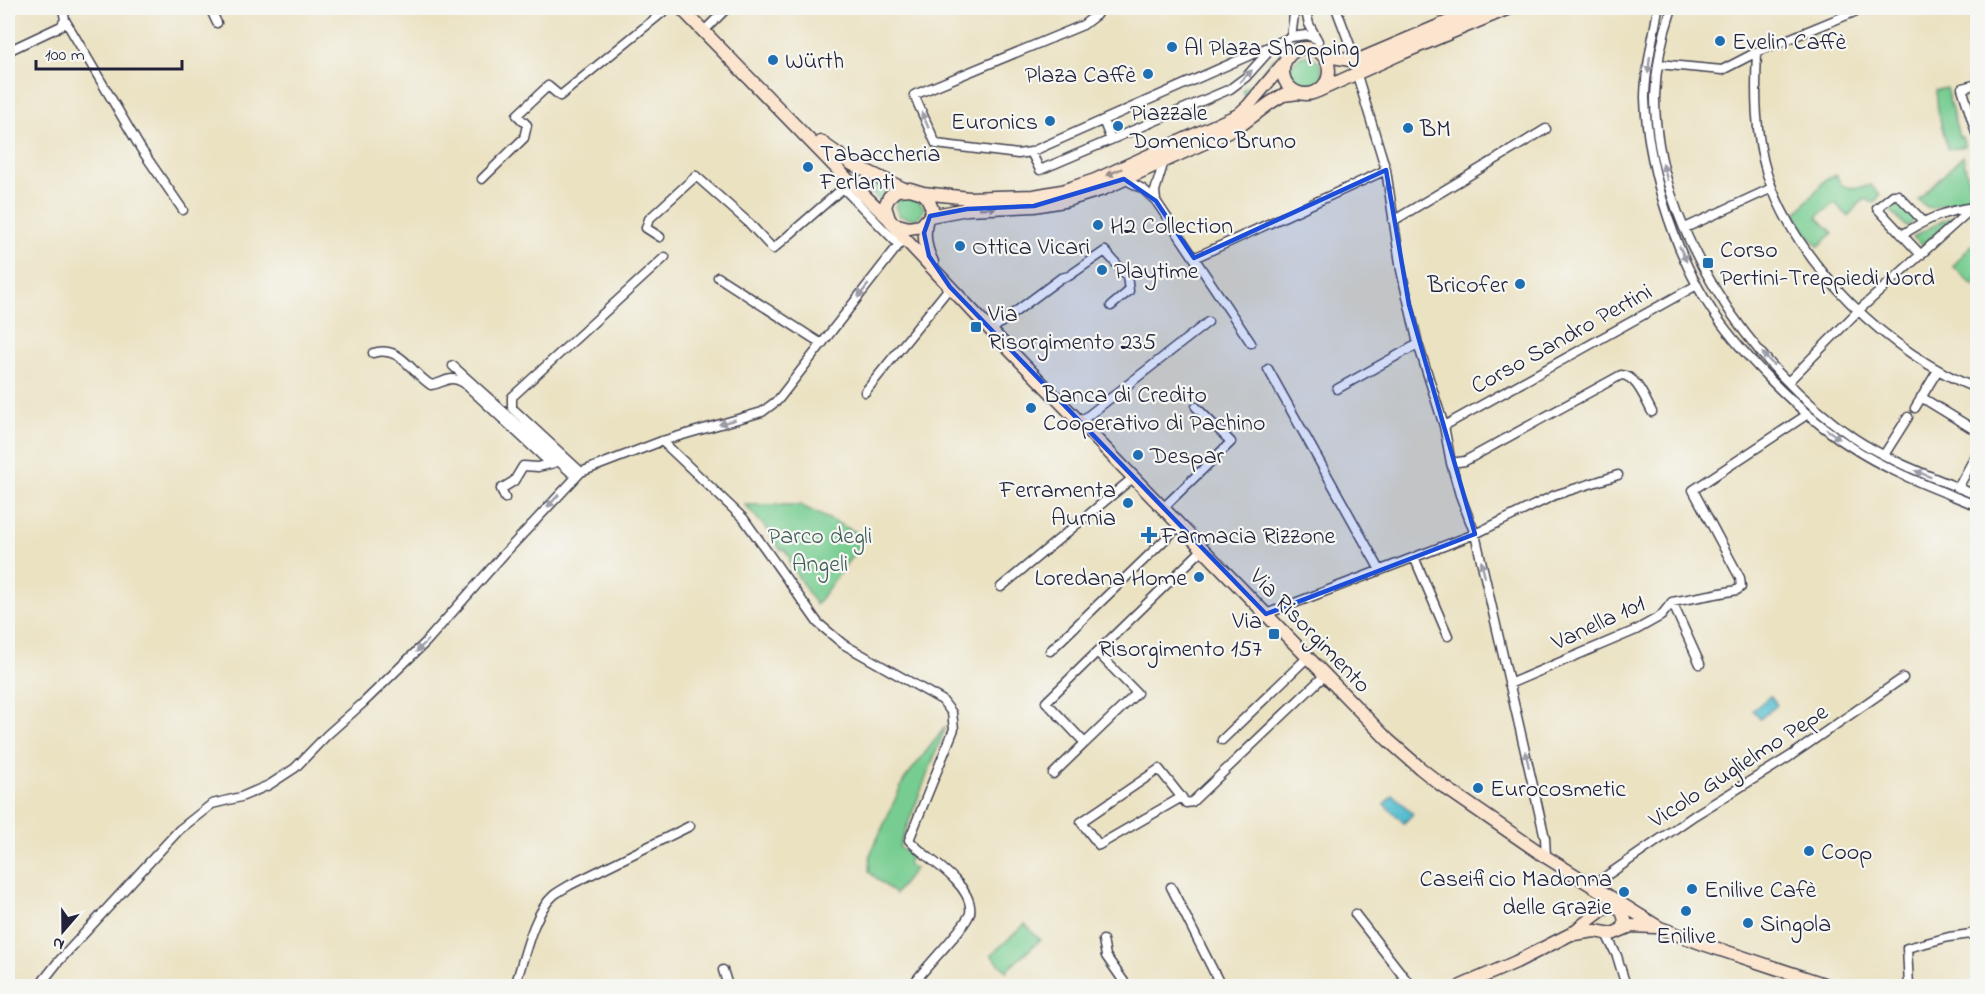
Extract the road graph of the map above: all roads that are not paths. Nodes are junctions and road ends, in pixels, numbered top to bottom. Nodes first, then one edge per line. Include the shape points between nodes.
1 (63, 8) edge
2 (210, 8) edge
3 (668, 8) edge
4 (681, 8) edge
5 (727, 8) edge
6 (1101, 8) edge
7 (1292, 8) edge
8 (1305, 8) edge
9 (1336, 8) edge
10 (1481, 8) edge
11 (1509, 8) edge
12 (1658, 8) edge
13 (1672, 8) edge
14 (1864, 8) edge
15 (64, 20) junction
16 (218, 23) dead end
17 (704, 31) junction
18 (1289, 38) junction
19 (1273, 46) junction
20 (1320, 50) junction
21 (8, 51) edge
22 (1757, 52) junction
23 (1285, 58) junction
24 (1356, 62) junction
25 (1658, 64) junction
26 (1357, 75) junction
27 (1977, 84) edge
28 (1318, 91) junction
29 (1299, 93) junction
30 (784, 113) junction
31 (1102, 120) junction
32 (1546, 129) dead end
33 (1977, 139) edge
34 (1111, 140) junction
35 (1030, 152) junction
36 (1164, 161) junction
37 (1386, 170) junction
38 (482, 179) dead end
39 (1124, 179) junction
40 (847, 185) junction
41 (1772, 188) junction
42 (904, 189) junction
43 (923, 193) junction
44 (1156, 201) junction
45 (1977, 207) edge
46 (183, 210) dead end
47 (928, 219) junction
48 (1923, 220) junction
49 (892, 221) junction
50 (1393, 221) junction
51 (1685, 228) junction
52 (1902, 235) junction
53 (660, 237) dead end
54 (901, 241) junction
55 (1921, 255) junction
56 (665, 257) dead end
57 (1194, 258) junction
58 (939, 274) junction
59 (718, 277) dead end
60 (1697, 285) junction
61 (950, 287) junction
62 (1111, 306) dead end
63 (1859, 310) junction
64 (1208, 322) dead end
65 (991, 330) junction
66 (1251, 343) dead end
67 (822, 344) junction
68 (1418, 344) junction
69 (373, 353) dead end
70 (453, 366) dead end
71 (1268, 369) dead end
72 (1938, 370) junction
73 (1788, 382) junction
74 (1337, 389) dead end
75 (1977, 389) edge
76 (865, 392) dead end
77 (1921, 397) junction
78 (1196, 407) dead end
79 (1915, 408) dead end
80 (1652, 411) dead end
81 (1808, 414) junction
82 (1908, 417) dead end
83 (1080, 422) junction
84 (1444, 426) junction
85 (1977, 432) edge
86 (662, 441) junction
87 (1977, 452) edge
88 (1884, 455) junction
89 (550, 463) junction
90 (560, 463) junction
91 (1451, 463) junction
92 (579, 475) junction
93 (1617, 475) dead end
94 (1134, 477) junction
95 (1958, 488) junction
96 (1977, 496) edge
97 (505, 498) dead end
98 (1977, 506) edge
99 (1163, 508) junction
100 (1180, 525) junction
101 (1475, 534) junction
102 (1203, 549) junction
103 (1414, 557) junction
104 (1380, 570) junction
105 (1001, 587) dead end
106 (1672, 602) junction
107 (1266, 614) junction
108 (1448, 636) dead end
109 (1050, 651) dead end
110 (1097, 652) junction
111 (1308, 657) junction
112 (1700, 664) dead end
113 (1325, 675) junction
114 (1903, 678) dead end
115 (1509, 684) junction
116 (1222, 740) dead end
117 (1085, 743) junction
118 (1053, 774) dead end
119 (1182, 797) junction
120 (690, 826) dead end
121 (1546, 857) junction
122 (1581, 878) junction
123 (1593, 885) junction
124 (1171, 887) dead end
125 (1620, 907) junction
126 (1599, 913) junction
127 (1355, 914) dead end
128 (1660, 928) junction
129 (1621, 930) junction
130 (1605, 933) junction
131 (1977, 933) edge
132 (1571, 934) junction
133 (1103, 940) dead end
134 (1617, 956) junction
135 (723, 970) dead end
136 (1220, 984) edge
137 (39, 987) edge
138 (514, 987) edge
139 (728, 987) edge
140 (912, 987) edge
141 (1127, 987) edge
142 (1208, 987) edge
143 (1411, 987) edge
144 (1461, 987) edge
145 (1626, 987) edge
146 (1830, 987) edge
147 (1909, 987) edge

1 - 15 street
2 - 16 street
3 - 38 street via 560,96 548,86 517,115 527,125 524,138
4 - 17 main road
5 - 17 street
35 -> 6 street via 1018,154 936,144 914,95 1083,25
7 - 18 street
8 - 20 street
9 - 24 street
10 - 24 main road
11 - 26 main road
12 -> 60 street via 1645,94 1649,144 1667,215
13 - 25 street
14 - 22 street
15 - 21 street via 61,26
15 - 46 street via 141,149
17 - 30 main road
18 - 19 street
18 - 20 street via 1305,35
18 - 23 street
19 - 23 street
19 - 31 street
34 -> 19 street via 1230,89 1254,70
20 - 23 main road via 1303,48
20 - 24 main road
20 - 28 main road via 1328,63 1329,76
22 - 25 street via 1722,70
22 - 41 street via 1755,87 1761,147
23 - 29 main road via 1283,76 1289,87
23 -> 43 main road via 1238,114 1095,180 1034,196 969,198
51 -> 25 street via 1668,183 1659,142 1655,96
26 - 28 main road
26 - 37 street
27 - 33 street via 1962,88
28 - 29 main road
29 - 36 main road via 1283,95 1237,128
30 - 40 main road
30 - 42 main road via 852,164
31 - 34 street
31 - 35 street
32 - 50 street
34 - 35 street via 1040,170
36 - 39 main road
36 - 44 street via 1155,190
50 -> 37 street
37 - 57 street
39 - 44 street
47 -> 39 main road via 968,209 1034,207 1064,201
40 - 49 main road
40 - 53 street via 773,249 696,176 649,219 646,228
40 - 54 street
41 - 51 street
41 - 63 street via 1809,253
42 - 43 main road
42 - 49 main road via 889,197 885,206
43 - 47 main road via 932,209
44 - 57 street
45 - 48 street
45 - 55 street
47 - 49 main road via 921,226 909,228
47 - 58 main road via 925,244
48 - 52 street
48 - 52 street via 1901,197 1893,195 1877,208
49 - 54 main road
50 - 68 street
73 -> 51 street via 1724,304
52 - 55 street
54 - 58 main road
54 -> 67 street
55 - 63 street
56 - 92 street via 512,397 512,408
57 - 66 street
58 - 61 main road, Via Risorgimento
59 - 67 street
60 - 81 street via 1754,361
60 - 84 street, Corso Sandro Pertini
61 - 65 main road, Via Risorgimento
61 - 76 street
62 - 65 street via 1129,291 1126,276 1105,251
63 - 72 street via 1898,344
63 - 73 street
64 - 83 street
65 - 83 main road, Via Risorgimento
67 -> 86 street via 778,400 762,412
68 - 74 street
84 -> 68 street
69 - 89 street via 384,350 398,355 431,385 449,378 464,383
70 - 90 street
71 - 104 street
72 - 75 street
72 - 77 street
73 - 88 street via 1813,407
77 - 79 street
77 - 85 street
78 - 99 street via 1231,442
80 - 91 street via 1633,380 1621,375 1465,461
81 -> 98 street via 1870,458
81 - 106 street, Vanella 101 via 1693,490 1740,578 1741,587
82 - 88 street
83 - 94 main road, Via Risorgimento
84 - 91 street
86 - 92 street
86 - 140 street via 744,519 818,623 843,644 942,700 952,713 954,729 909,840 954,879 964,891 970,911 964,924
87 - 95 street
95 -> 88 street
89 - 90 street
89 - 97 street via 523,466 514,481 501,489
90 - 92 street
91 - 101 street
92 -> 137 street via 425,643 295,768 241,797 212,804 179,830
93 - 101 street via 1555,495
94 - 99 main road, Via Risorgimento
94 - 105 street
95 - 96 street
99 - 100 main road, Via Risorgimento
100 - 102 main road, Via Risorgimento
100 - 109 street
101 - 103 street
115 -> 101 street
102 - 107 main road, Via Risorgimento
102 - 110 street
103 - 104 street
103 - 108 street
104 - 107 street
106 - 112 street
106 - 115 street, Vanella 101 via 1661,616 1636,630
107 - 111 main road, Via Risorgimento
110 - 117 street via 1046,702
110 - 117 street via 1137,693
111 - 113 main road, Via Risorgimento
111 - 116 street
113 - 119 street via 1192,802
113 - 121 main road, Via Risorgimento via 1420,768
114 - 123 street, Vicolo Guglielmo Pepe
121 -> 115 street
117 - 118 street
119 - 119 street via 1159,769 1081,822 1099,845
120 - 138 street via 554,895 534,926
121 - 122 main road, Via Risorgimento
122 - 123 main road, Via Risorgimento
122 - 126 main road via 1592,891
123 - 125 main road, Via Risorgimento
124 - 136 street
125 - 126 main road via 1606,907
125 - 128 main road, Via Risorgimento
125 - 129 main road via 1625,920
126 - 130 main road via 1597,924
126 - 132 main road
127 - 143 street
128 - 129 main road via 1641,925
128 - 146 main road
129 - 130 main road
129 - 134 street
130 - 132 main road
130 - 134 street
131 - 147 street via 1907,948
132 - 144 main road
133 - 141 street via 1106,956
134 - 145 street
135 - 139 street
136 - 142 street

